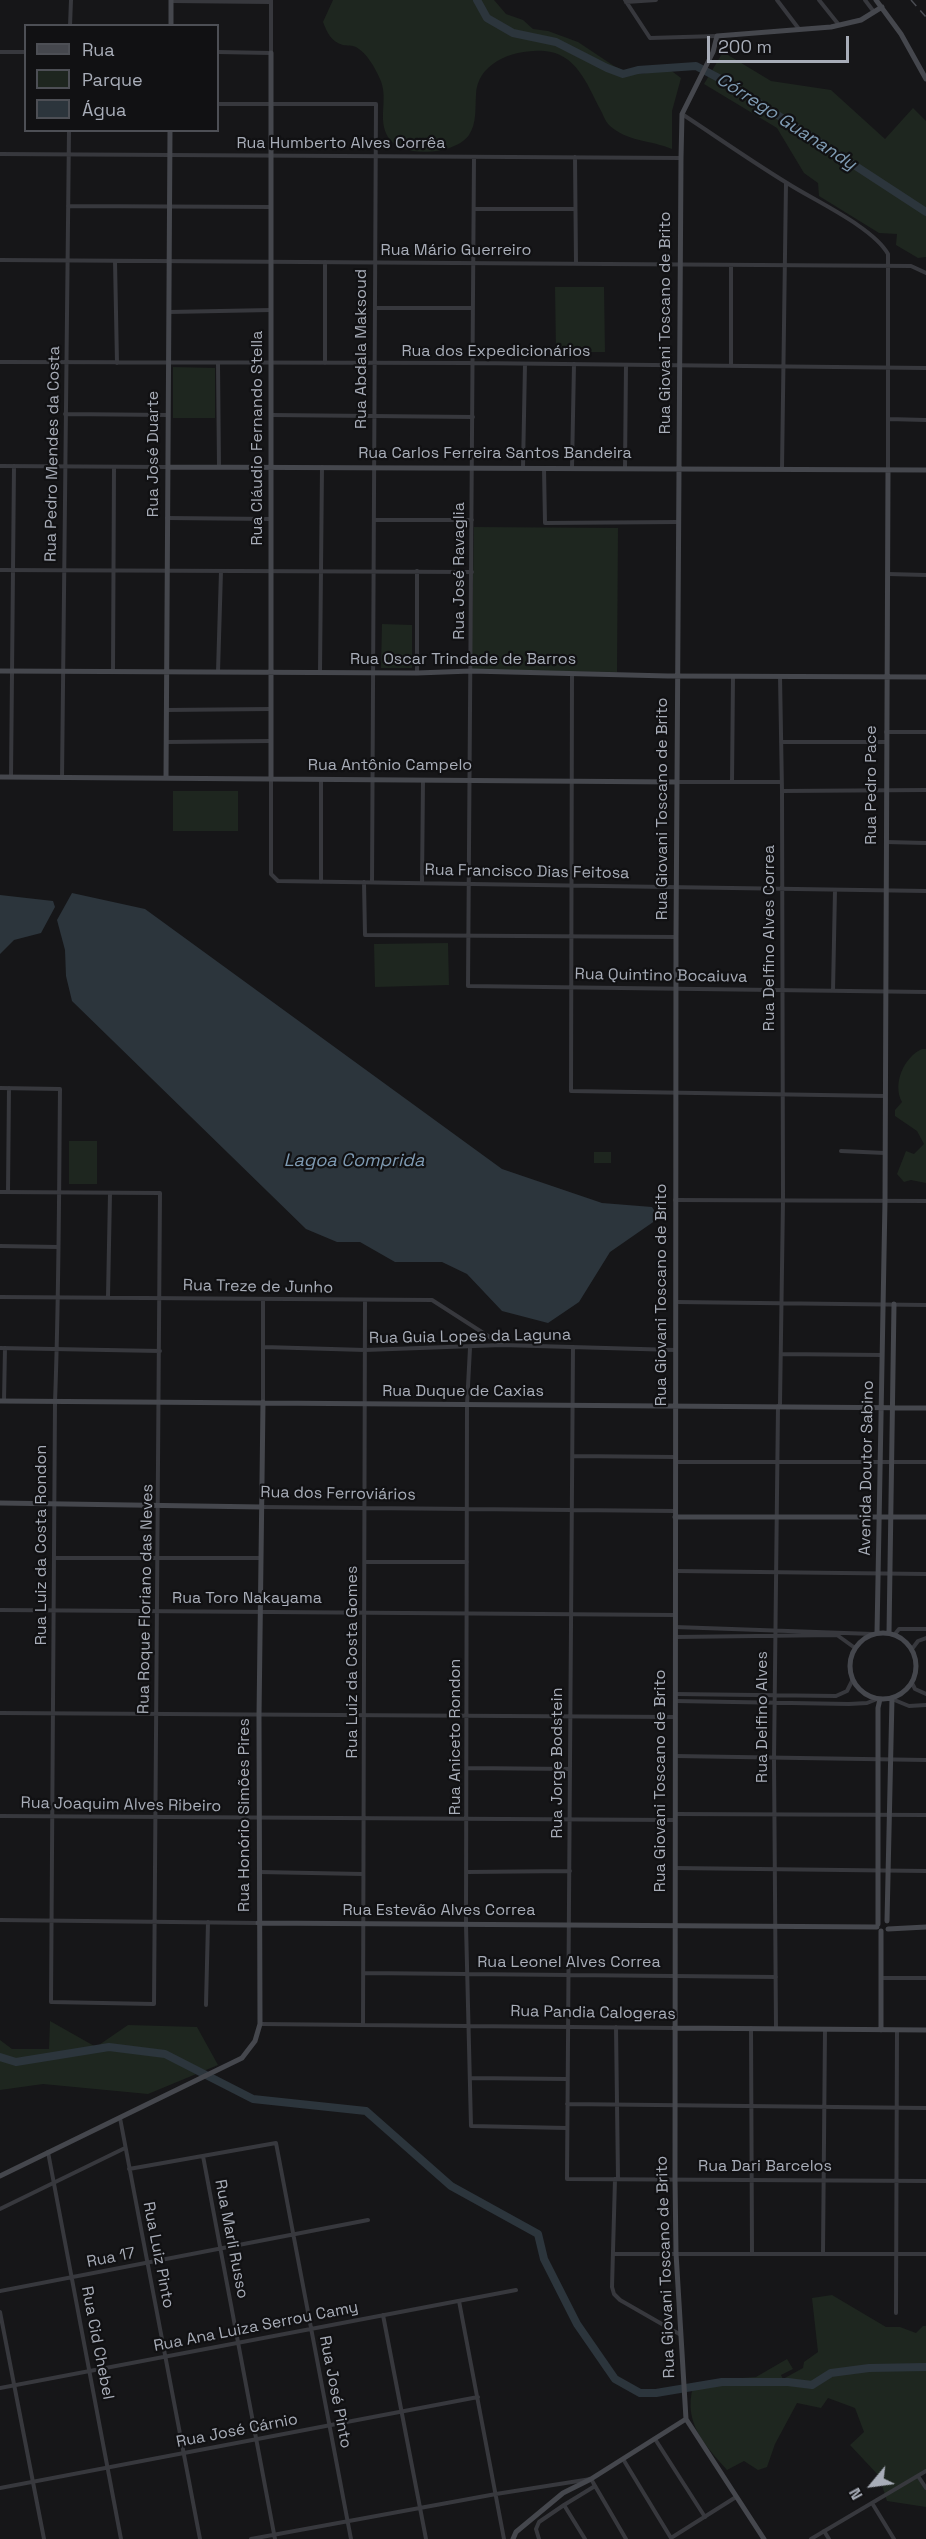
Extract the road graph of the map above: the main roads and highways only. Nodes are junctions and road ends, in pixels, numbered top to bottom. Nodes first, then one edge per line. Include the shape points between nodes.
1 (876, 0) edge
2 (171, 1) edge
3 (882, 7) junction
4 (171, 24) edge
5 (271, 53) road end
6 (926, 79) edge
7 (170, 132) edge
8 (168, 467) junction
9 (271, 467) junction
10 (678, 468) junction
11 (888, 470) junction
12 (926, 470) edge
13 (0, 671) edge
14 (166, 672) junction
15 (272, 672) junction
16 (677, 676) junction
17 (886, 677) junction
18 (926, 677) edge
19 (0, 777) edge
20 (166, 778) junction
21 (272, 779) junction
22 (677, 782) junction
23 (884, 1304) joint
24 (894, 1304) road end
25 (2, 1401) edge
26 (263, 1402) junction
27 (675, 1406) junction
28 (882, 1407) junction
29 (892, 1408) junction
30 (926, 1408) edge
31 (0, 1503) edge
32 (262, 1506) junction
33 (675, 1514) junction
34 (879, 1517) junction
35 (891, 1517) junction
36 (926, 1517) edge
37 (875, 1633) junction
38 (892, 1634) junction
39 (892, 1698) junction
40 (879, 1699) junction
41 (258, 1923) junction
42 (888, 1924) junction
43 (675, 1926) junction
44 (879, 1927) junction
45 (926, 1927) edge
46 (674, 2028) junction
47 (881, 2030) junction
48 (926, 2030) edge
49 (0, 2176) edge
50 (686, 2419) junction
51 (513, 2539) edge
52 (764, 2539) edge

1 - 3 main road
2 - 4 main road
3 - 6 main road
3 - 10 main road, Rua Giovani Toscano de Brito via 861,20 839,25 717,36 682,114
5 - 9 main road, Rua Cláudio Fernando Stella
7 - 8 main road, Rua José Duarte
8 - 9 main road, Rua Carlos Ferreira Santos Bandeira
8 - 14 main road, Rua José Duarte
9 - 10 main road, Rua Carlos Ferreira Santos Bandeira
9 - 15 main road, Rua Cláudio Fernando Stella
10 - 11 main road, Rua Carlos Ferreira Santos Bandeira
10 - 16 main road, Rua Giovani Toscano de Brito
11 - 12 main road, Rua Carlos Ferreira Santos Bandeira
11 - 17 main road, Rua Pedro Pace
13 - 14 main road, Rua Oscar Trindade de Barros
14 - 15 main road, Rua Oscar Trindade de Barros
14 - 20 main road, Rua José Duarte
15 - 16 main road, Rua Oscar Trindade de Barros
15 - 21 main road, Rua Cláudio Fernando Stella
16 - 17 main road, Rua Oscar Trindade de Barros
16 - 22 main road, Rua Giovani Toscano de Brito
17 - 18 main road, Rua Oscar Trindade de Barros
17 - 23 main road, Rua Pedro Pace
19 - 20 main road, Rua Antônio Campelo
20 - 21 main road, Rua Antônio Campelo
21 - 22 main road, Rua Antônio Campelo
22 - 27 main road, Rua Giovani Toscano de Brito
23 - 28 main road, Avenida Doutor Sabino
24 - 29 main road, Avenida Doutor Sabino
25 - 26 main road, Rua Duque de Caxias
26 - 27 main road, Rua Duque de Caxias
26 - 32 main road, Rua Honório Simões Pires
27 - 28 main road, Rua Duque de Caxias
27 - 33 main road, Rua Giovani Toscano de Brito
28 - 29 main road, Rua Duque de Caxias
28 - 34 main road, Avenida Doutor Sabino
29 - 30 main road, Rua Duque de Caxias
29 - 35 main road, Avenida Doutor Sabino
31 - 32 main road, Rua dos Ferroviários
32 - 41 main road, Rua Honório Simões Pires
33 - 34 main road, Rua dos Ferroviários
33 - 43 main road, Rua Giovani Toscano de Brito
34 - 35 main road, Rua dos Ferroviários
34 - 37 main road, Avenida Doutor Sabino
35 - 36 main road, Rua dos Ferroviários
35 - 38 main road, Avenida Doutor Sabino
37 - 38 main road
37 - 40 main road via 855,1648 850,1669 859,1689
38 - 39 main road via 908,1643 917,1666 907,1690
39 - 40 main road
39 - 42 main road
40 - 44 main road
41 - 43 main road, Rua Estevão Alves Correa
41 - 49 main road, Rua Honório Simões Pires via 260,2024 255,2041 242,2058
42 - 44 main road
42 - 44 main road via 883,1920
42 - 45 main road
43 - 44 main road, Rua Estevão Alves Correa
43 - 46 main road, Rua Giovani Toscano de Brito
44 - 47 main road
46 - 47 main road, Rua Pandia Calogeras
46 - 50 main road, Rua Giovani Toscano de Brito via 676,2253
47 - 48 main road, Rua Pandia Calogeras
50 - 51 main road via 563,2493 516,2532
50 - 52 main road, Rua Giovani Toscano de Brito

